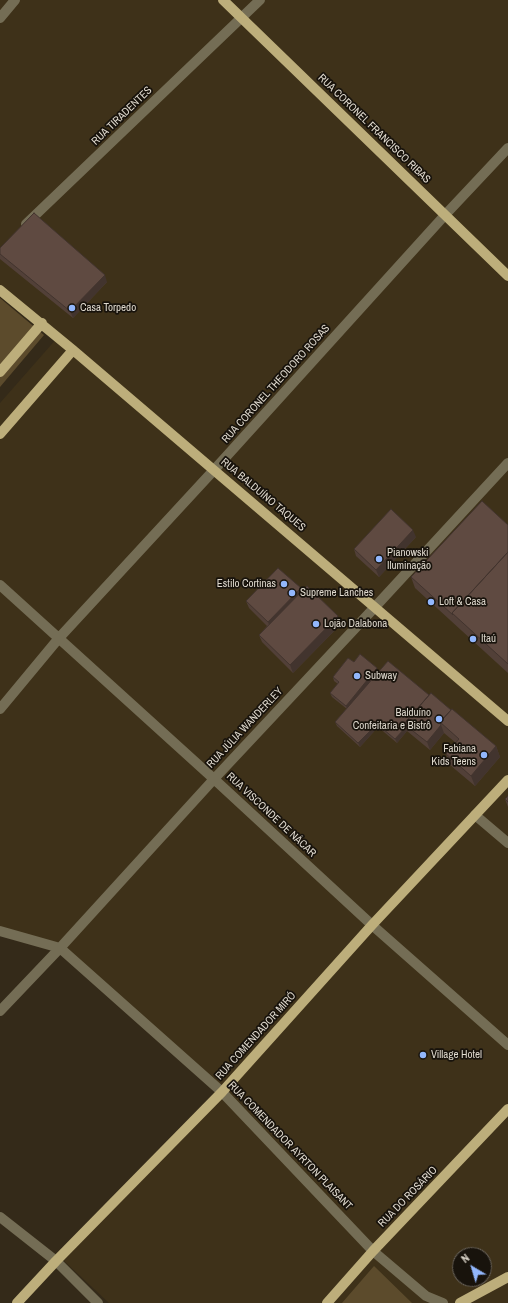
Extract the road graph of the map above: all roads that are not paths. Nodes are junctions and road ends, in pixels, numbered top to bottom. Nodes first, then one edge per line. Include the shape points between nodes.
1 (15, 0) edge
2 (223, 0) edge
3 (260, 0) edge
4 (0, 18) edge
5 (242, 18) junction
6 (508, 148) edge
7 (446, 215) junction
8 (17, 233) edge
9 (508, 276) edge
10 (0, 290) edge
11 (42, 323) junction
12 (73, 350) junction
13 (0, 372) edge
14 (0, 434) edge
15 (508, 463) edge
16 (214, 470) junction
17 (0, 585) edge
18 (375, 608) junction
19 (59, 638) junction
20 (0, 709) edge
21 (508, 721) edge
22 (214, 779) junction
23 (508, 780) edge
24 (475, 815) junction
25 (508, 843) edge
26 (372, 925) junction
27 (0, 931) edge
28 (60, 948) junction
29 (0, 1011) edge
30 (508, 1046) edge
31 (222, 1092) junction
32 (508, 1110) edge
33 (0, 1217) edge
34 (372, 1251) junction
35 (56, 1261) junction
36 (508, 1277) edge
37 (17, 1303) edge
38 (98, 1303) edge
39 (327, 1303) edge
40 (443, 1303) edge
41 (460, 1303) edge

1 - 4 street
2 - 5 main road, RUA CORONEL FRANCISCO RIBAS
3 - 5 street, RUA TIRADENTES
5 - 7 main road, RUA CORONEL FRANCISCO RIBAS
5 - 8 street, RUA TIRADENTES
6 - 7 street, RUA CORONEL THEODORO ROSAS
7 - 9 main road, RUA CORONEL FRANCISCO RIBAS
7 - 16 street, RUA CORONEL THEODORO ROSAS
10 - 11 main road, RUA BALDUÍNO TAQUES
11 - 12 main road, RUA BALDUÍNO TAQUES
11 - 13 main road
12 - 14 main road
12 - 16 main road, RUA BALDUÍNO TAQUES
15 - 18 street, RUA JÚLIA WANDERLEY
16 - 18 main road, RUA BALDUÍNO TAQUES
16 - 19 street, RUA CORONEL THEODORO ROSAS
17 - 19 street, RUA VISCONDE DE NÁCAR
18 - 21 main road, RUA BALDUÍNO TAQUES
18 - 22 street, RUA JÚLIA WANDERLEY
19 - 20 street, RUA CORONEL THEODORO ROSAS
19 - 22 street, RUA VISCONDE DE NÁCAR
22 - 26 street, RUA VISCONDE DE NÁCAR
22 - 28 street, RUA JÚLIA WANDERLEY
23 - 24 main road, RUA COMENDADOR MIRÓ
24 - 25 street
24 - 26 main road, RUA COMENDADOR MIRÓ
26 - 30 street, RUA VISCONDE DE NÁCAR
26 - 31 main road, RUA COMENDADOR MIRÓ
27 - 28 street, RUA COMENDADOR AYRTON PLAISANT
28 - 29 street, RUA JÚLIA WANDERLEY
28 - 31 street, RUA COMENDADOR AYRTON PLAISANT
31 - 34 street, RUA COMENDADOR AYRTON PLAISANT
31 - 35 main road, RUA COMENDADOR MIRÓ
32 - 34 main road, RUA DO ROSÁRIO
33 - 35 street
34 - 39 main road, RUA DO ROSÁRIO
34 - 40 street, RUA COMENDADOR AYRTON PLAISANT via 426,1296
35 - 37 main road, RUA COMENDADOR MIRÓ
35 - 38 street
36 - 41 main road

